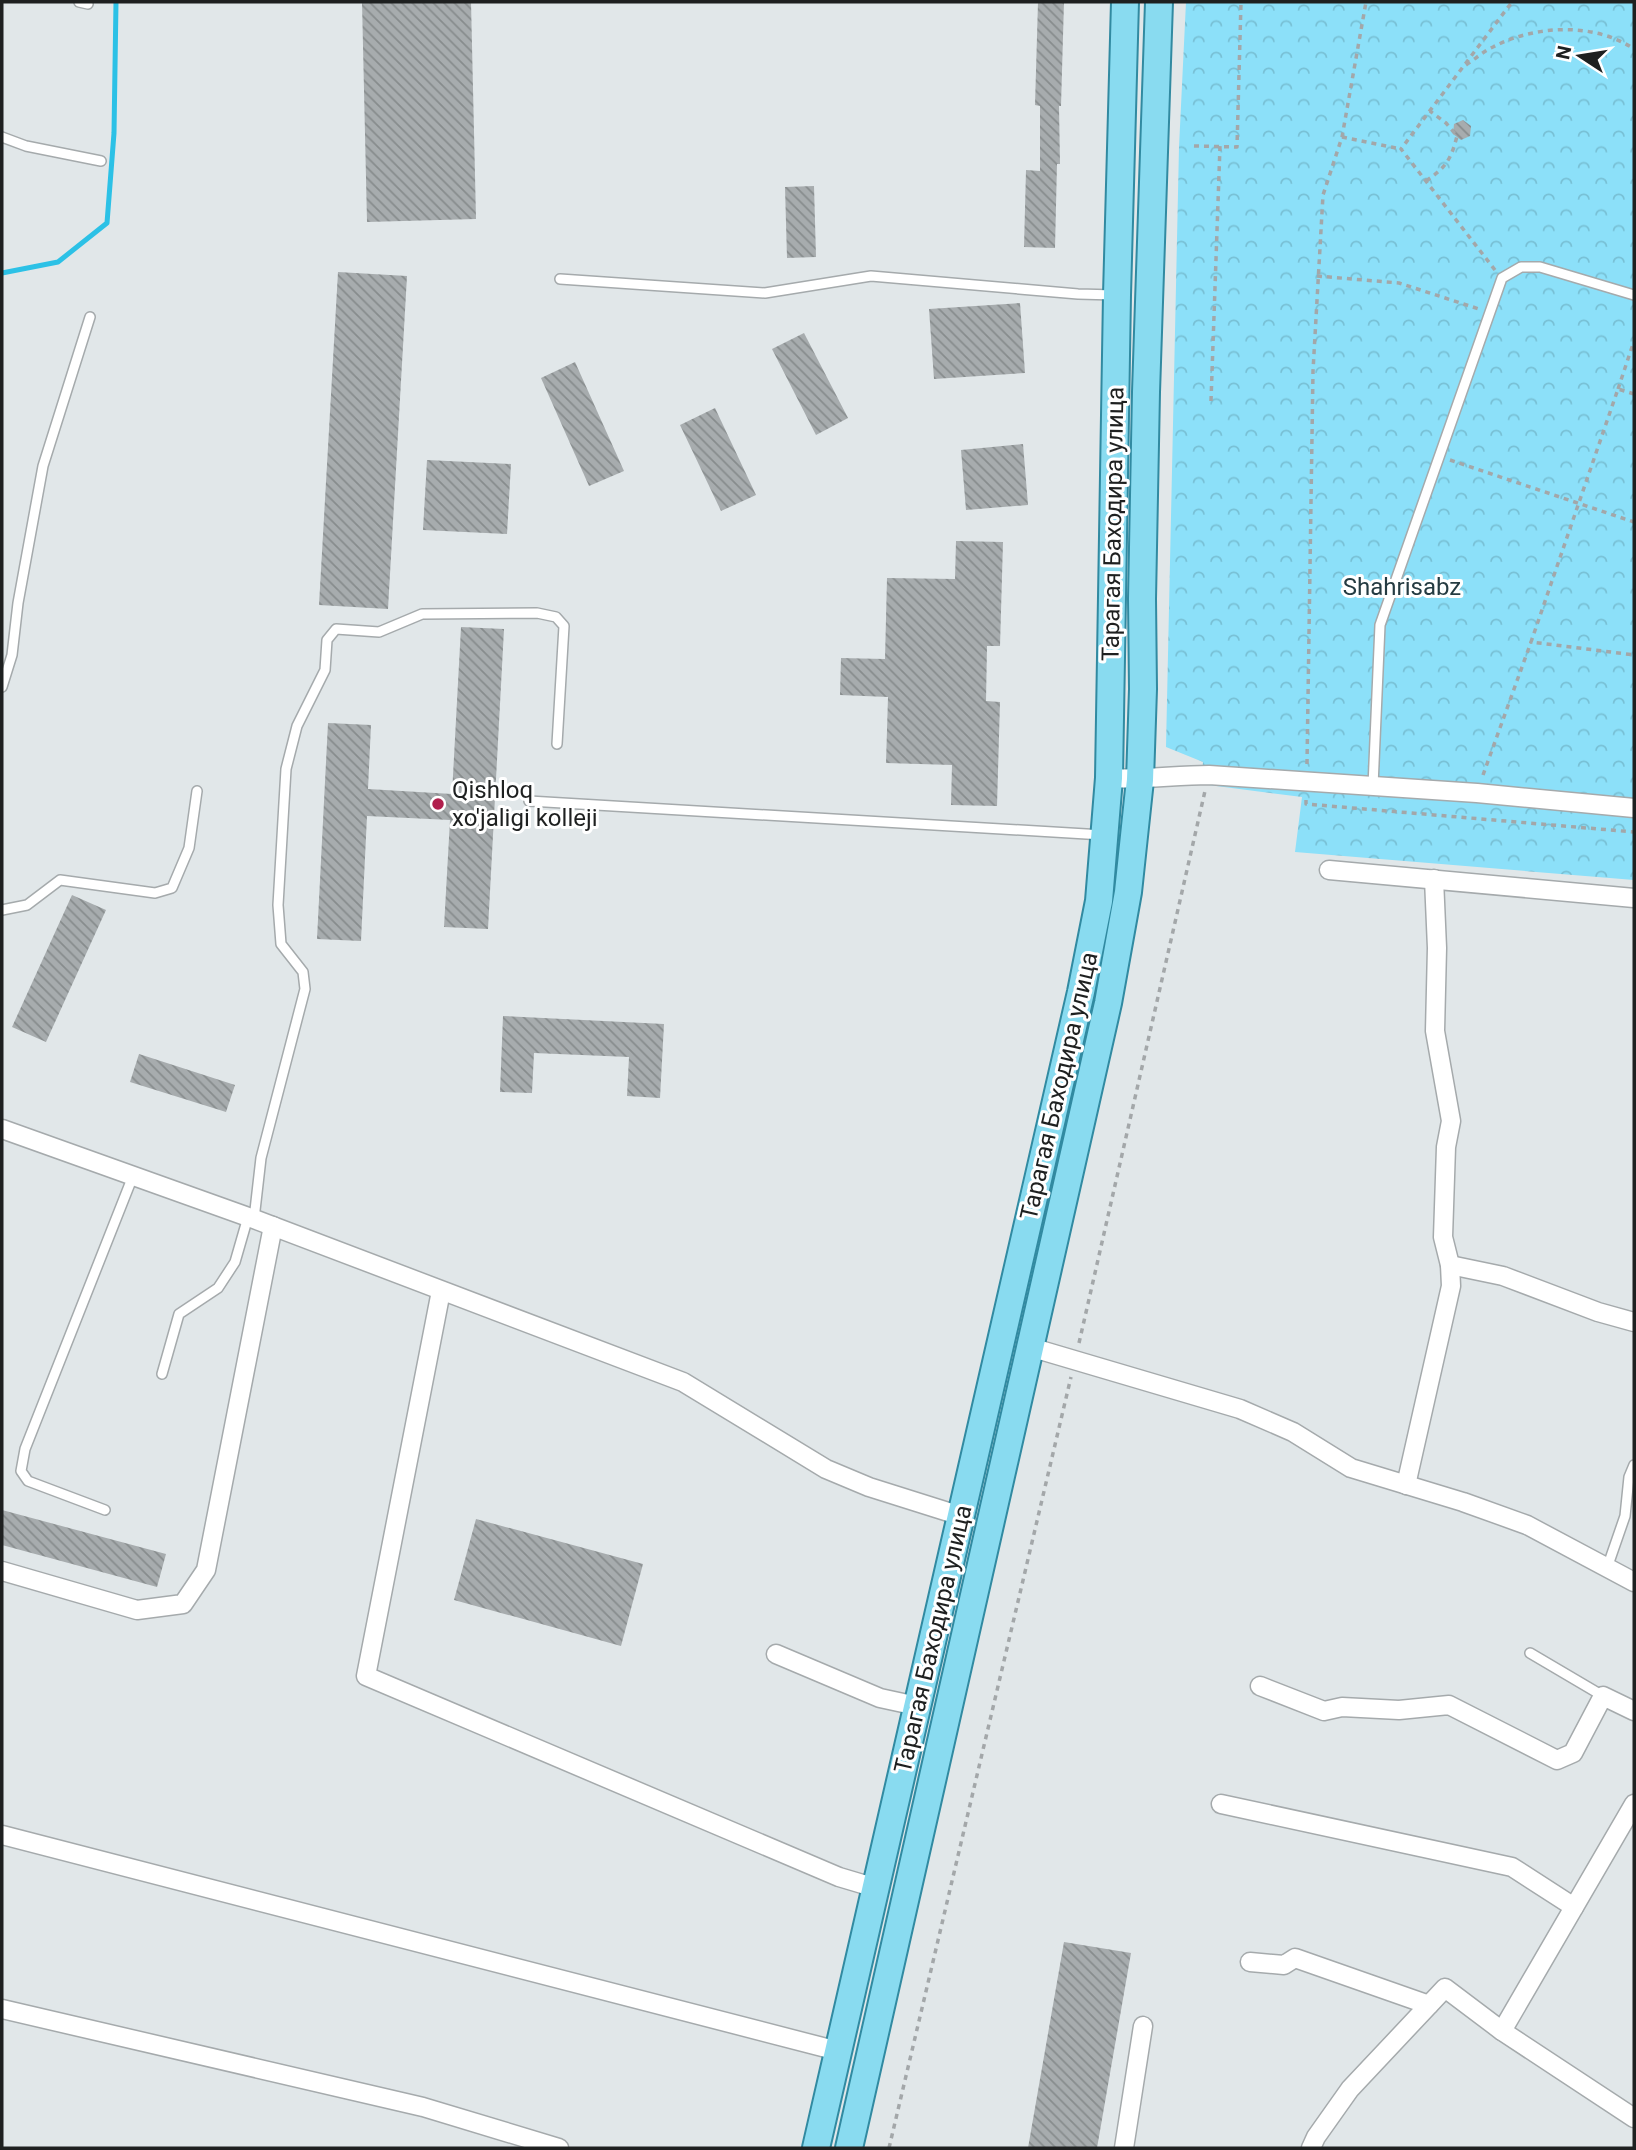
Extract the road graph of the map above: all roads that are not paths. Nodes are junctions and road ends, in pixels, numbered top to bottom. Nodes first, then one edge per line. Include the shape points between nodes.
1 (1125, 2) edge
2 (1159, 2) edge
3 (2, 137) edge
4 (101, 161) dead end
5 (560, 279) dead end
6 (1117, 295) junction
7 (1634, 295) edge
8 (90, 317) dead end
9 (2, 687) edge
10 (557, 744) dead end
11 (1109, 778) junction
12 (1140, 780) junction
13 (1373, 786) junction
14 (197, 791) dead end
15 (528, 801) dead end
16 (1634, 808) edge
17 (1105, 836) junction
18 (1329, 870) dead end
19 (1434, 880) junction
20 (1634, 898) edge
21 (2, 909) edge
22 (2, 1129) edge
23 (133, 1176) junction
24 (251, 1218) junction
25 (273, 1226) junction
26 (1450, 1265) junction
27 (442, 1291) junction
28 (1634, 1322) edge
29 (1030, 1347) junction
30 (162, 1374) dead end
31 (1634, 1465) edge
32 (1406, 1485) junction
33 (105, 1510) dead end
34 (961, 1516) junction
35 (1606, 1570) junction
36 (2, 1571) edge
37 (1634, 1583) edge
38 (1530, 1653) dead end
39 (776, 1654) dead end
40 (1260, 1686) dead end
41 (1603, 1696) junction
42 (917, 1706) junction
43 (1634, 1711) edge
44 (1221, 1804) dead end
45 (1634, 1804) edge
46 (2, 1835) edge
47 (876, 1888) junction
48 (1574, 1907) junction
49 (1250, 1962) dead end
50 (1429, 2005) junction
51 (2, 2009) edge
52 (1143, 2025) dead end
53 (1502, 2031) junction
54 (838, 2051) junction
55 (1634, 2118) edge
56 (559, 2148) edge
57 (816, 2148) edge
58 (849, 2148) edge
59 (1124, 2148) edge
60 (1311, 2148) edge

1 - 6 main road, Тарагая Баходира улица
2 - 12 main road, Тарагая Баходира улица
3 - 4 lane
5 - 6 lane via 765,293 871,276
6 - 11 main road, Тарагая Баходира улица
7 - 13 lane via 1540,267 1521,268 1502,278 1380,625
8 - 9 lane via 43,466 12,655
10 - 24 lane via 564,626 556,617 537,613 422,614 379,632 336,629 327,640 325,670 296,726 286,769 278,905 281,944 303,972 305,989 261,1158
11 - 12 street
11 - 17 main road, Тарагая Баходира улица
12 - 13 street via 1209,775
12 - 29 main road, Тарагая Баходира улица via 1128,892 1108,1003
13 - 16 street
14 - 21 lane via 189,848 172,888 155,893 60,880 27,905
15 - 17 lane
17 - 34 main road, Тарагая Баходира улица via 1099,901 1081,992
18 - 19 street
19 - 20 street
19 - 26 street via 1435,1031 1451,1121 1443,1237
22 - 23 street
23 - 24 street
23 - 33 lane via 25,1448 22,1471 28,1481
24 - 25 street
24 - 30 lane via 235,1262 218,1288 178,1314
25 - 27 street
25 - 36 street via 206,1570 183,1605 137,1610
26 - 28 street via 1503,1276
26 - 32 street via 1451,1286
27 - 34 street via 683,1382 826,1469
27 - 47 street via 366,1676 839,1877
29 - 32 street via 1240,1409 1293,1432 1351,1468
29 - 58 main road, Тарагая Баходира улица
31 - 35 lane via 1625,1516
32 - 35 street via 1527,1525
34 - 42 main road, Тарагая Баходира улица
35 - 37 street
38 - 41 lane
39 - 42 street via 880,1698
40 - 41 street via 1324,1711 1448,1706 1557,1760 1573,1753
41 - 43 street
42 - 47 main road, Тарагая Баходира улица
44 - 48 street via 1512,1867
45 - 48 street
46 - 54 street
47 - 54 main road, Тарагая Баходира улица
48 - 53 street
49 - 50 street via 1283,1965 1295,1958
50 - 53 street via 1445,1988
50 - 60 street via 1350,2089
51 - 56 street via 423,2107
52 - 59 street
53 - 55 street
54 - 57 main road, Тарагая Баходира улица

